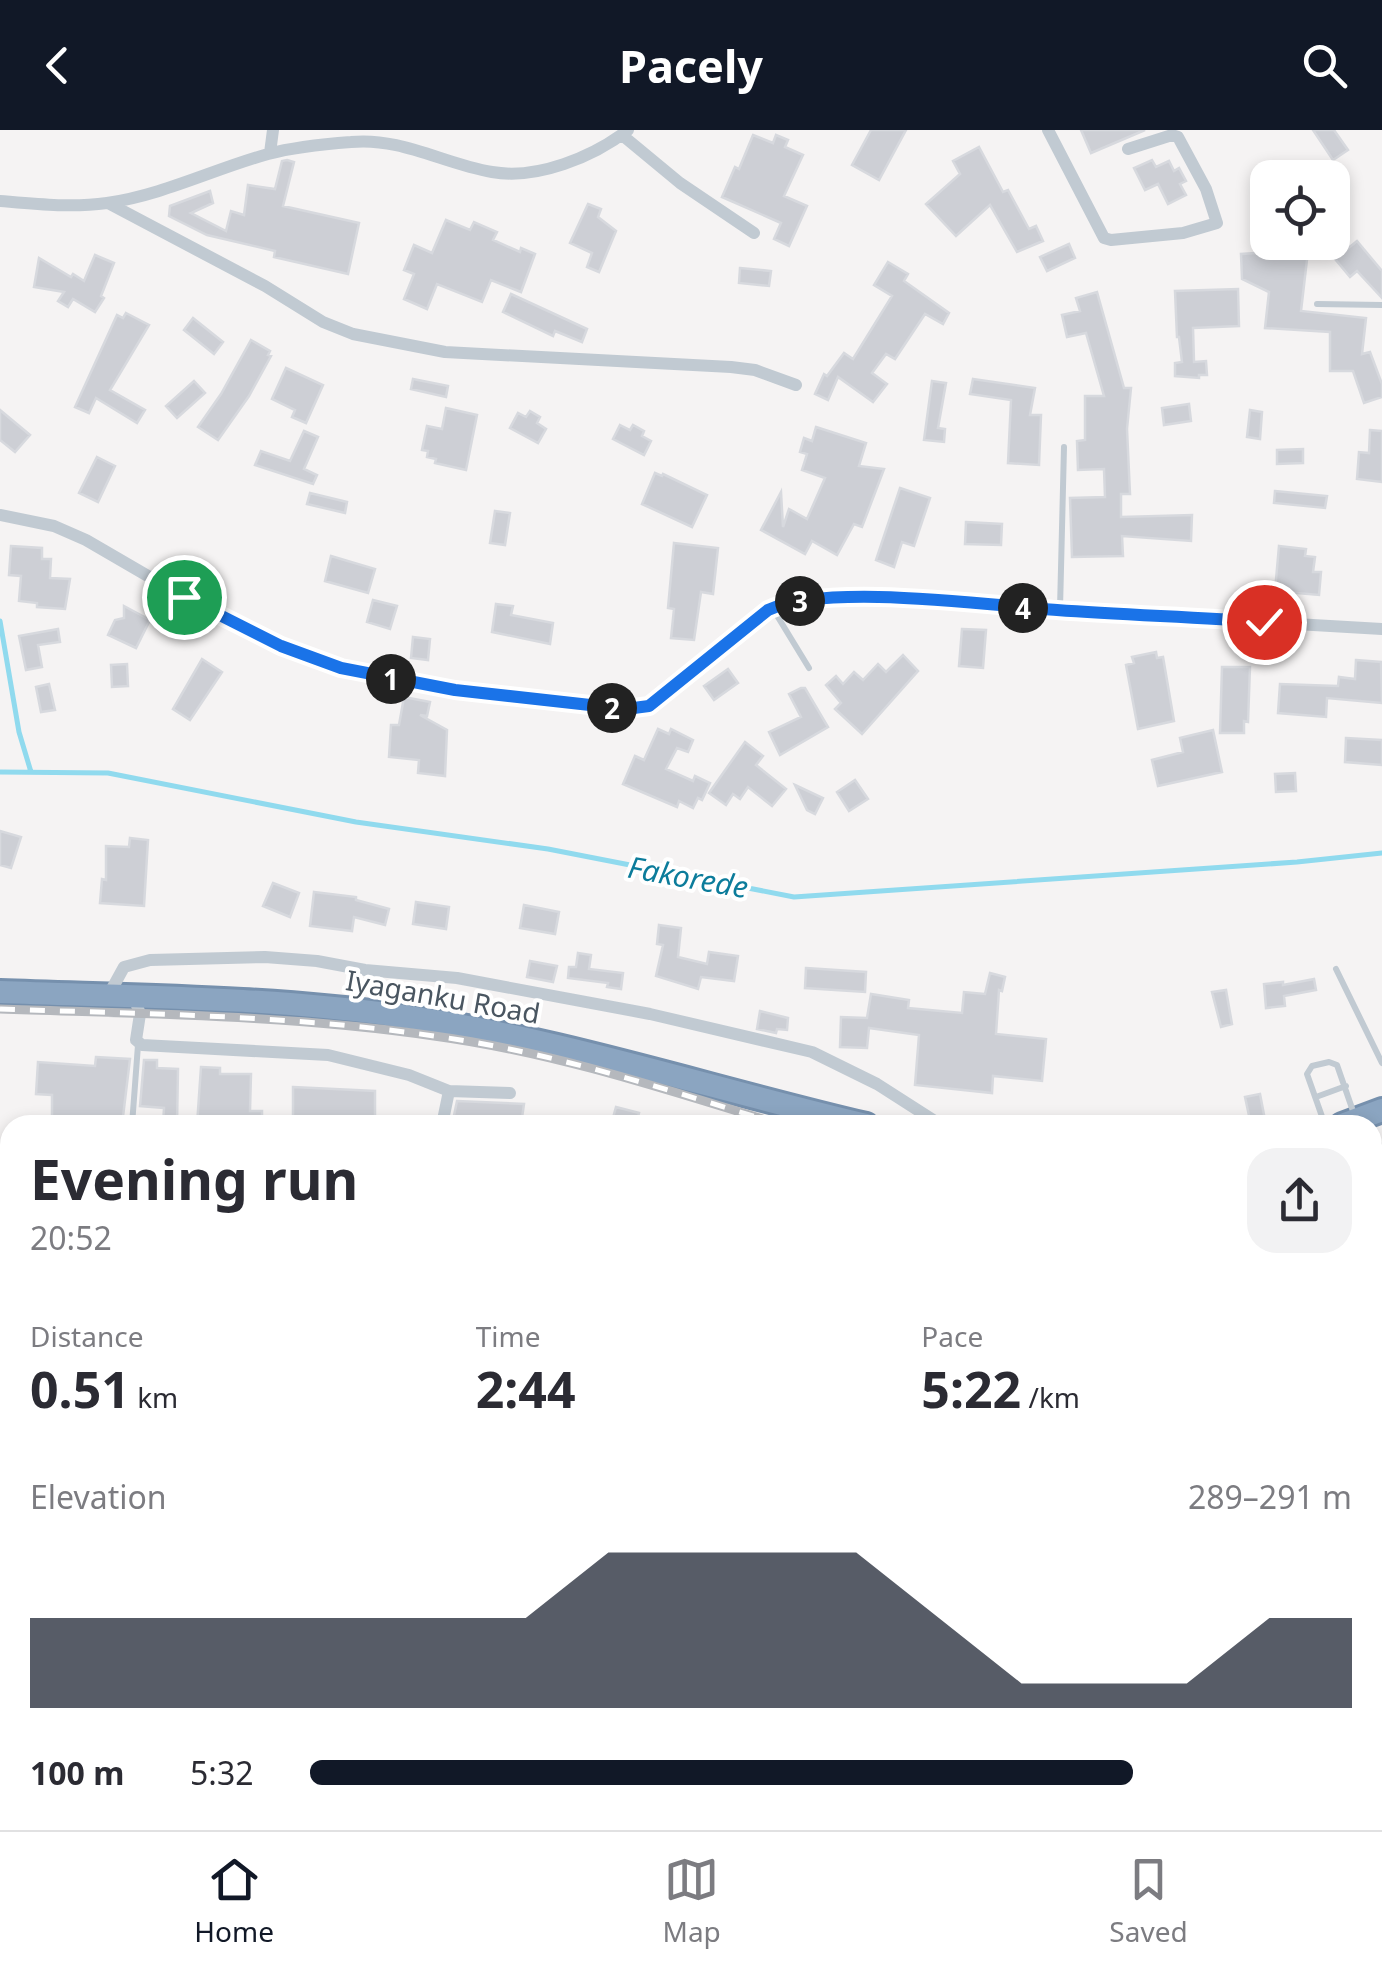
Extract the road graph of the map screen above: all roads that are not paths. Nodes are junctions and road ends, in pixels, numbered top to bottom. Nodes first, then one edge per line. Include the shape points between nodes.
1 (273, 130) edge
2 (1048, 130) edge
3 (625, 132) edge
4 (1128, 148) dead end
5 (270, 154) junction
6 (0, 201) edge
7 (108, 203) junction
8 (754, 233) dead end
9 (1317, 304) dead end
10 (1382, 305) edge
11 (796, 385) dead end
12 (1064, 447) dead end
13 (0, 514) edge
14 (772, 608) junction
15 (1060, 610) junction
16 (1382, 629) edge
17 (810, 668) dead end
18 (1336, 969) dead end
19 (0, 992) edge
20 (108, 996) junction
21 (134, 997) junction
22 (138, 1043) junction
23 (1382, 1063) edge
24 (1346, 1086) junction
25 (449, 1090) junction
26 (510, 1093) dead end
27 (1316, 1097) junction
28 (133, 1115) edge
29 (444, 1115) edge
30 (826, 1115) edge
31 (926, 1115) edge
32 (1322, 1115) edge
33 (1348, 1115) edge

1 - 5 street
2 - 4 street via 1104,238 1217,224 1178,137
3 - 5 street via 562,165 511,173 382,142
3 - 8 street via 680,183
5 - 7 street
6 - 7 street
7 - 11 street via 353,334 445,352 755,370
9 - 10 lane
12 - 15 lane
13 - 14 street via 86,540 281,646 356,672 475,693 593,707 649,706
14 - 15 street via 851,598
14 - 17 lane
15 - 16 street
18 - 23 lane
19 - 20 highway, Iyaganku Road
20 - 21 highway, Iyaganku Road
20 - 31 street via 124,967 150,960 265,957 457,978 812,1052
21 - 22 street
21 - 30 highway, Iyaganku Road via 286,1003 437,1022
22 - 25 street via 328,1055
22 - 28 lane
24 - 27 lane
24 - 27 lane via 1334,1062 1312,1066
24 - 33 lane
25 - 26 street
25 - 29 street
27 - 32 lane

